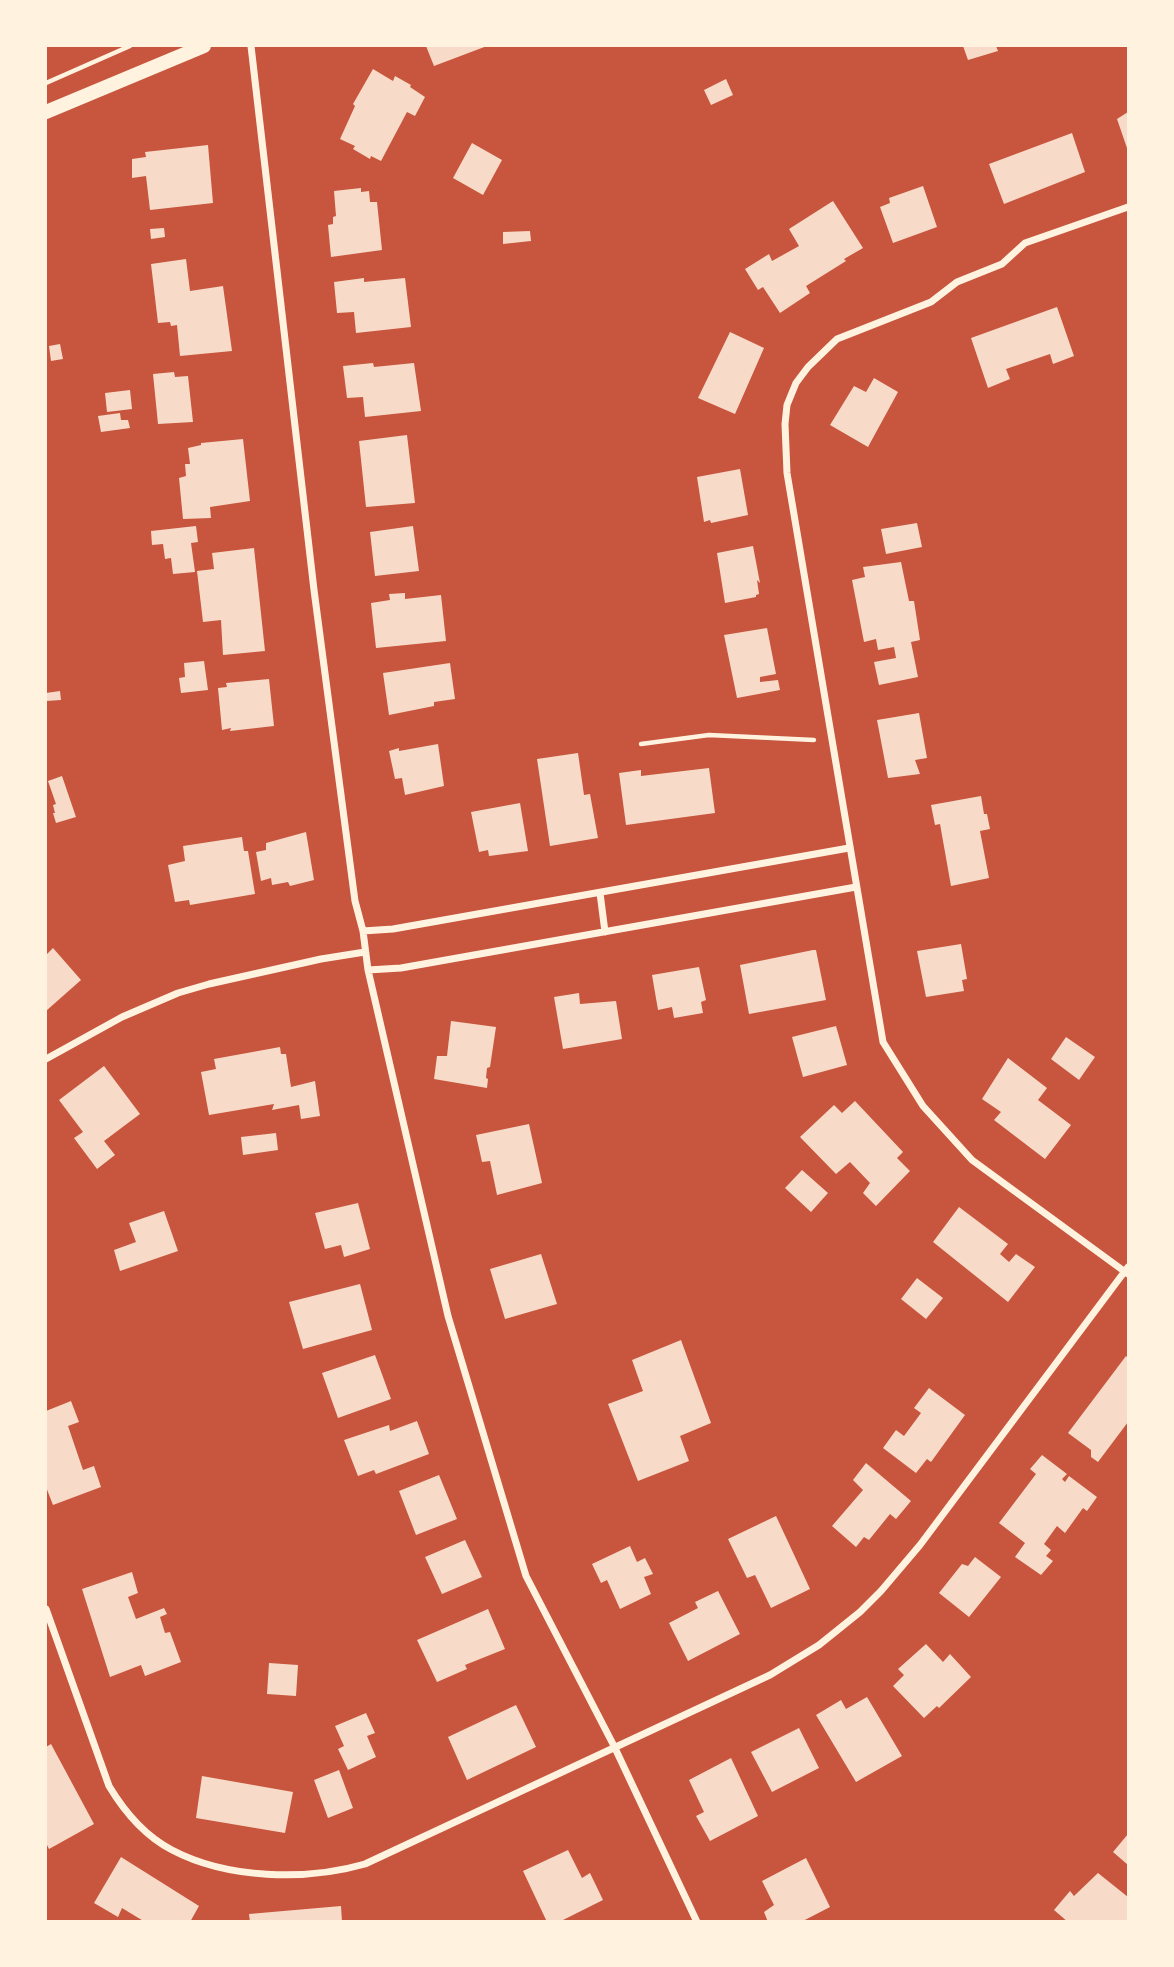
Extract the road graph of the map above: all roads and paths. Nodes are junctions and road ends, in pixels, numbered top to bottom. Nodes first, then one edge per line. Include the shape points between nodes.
1 (130, 46) edge
2 (204, 46) edge
3 (251, 46) edge
4 (46, 83) edge
5 (46, 112) edge
6 (1129, 207) edge
7 (833, 738) junction
8 (641, 744) dead end
9 (849, 848) junction
10 (856, 887) junction
11 (600, 893) junction
12 (363, 931) junction
13 (605, 932) junction
14 (365, 952) junction
15 (368, 970) junction
16 (46, 1059) edge
17 (1127, 1271) edge
18 (46, 1609) edge
19 (614, 1746) junction
20 (697, 1922) edge

1 - 4 path
2 - 5 main road
3 - 12 street via 314,590 355,901
6 - 7 street via 1025,243 1002,264 957,282 932,302 837,340 796,383 785,424 787,473
7 - 8 path via 804,741 709,735
7 - 9 street
9 - 10 street
9 - 11 street
10 - 13 street
10 - 17 street via 883,1042 923,1106 972,1160
11 - 12 street
11 - 13 street
12 - 14 street
13 - 15 street
14 - 15 street
14 - 16 street via 178,993 122,1017
15 - 19 street via 447,1316 526,1576
17 - 19 street via 920,1545 860,1612 819,1645 769,1675
18 - 19 street via 92,1742 120,1805 171,1850 225,1868 316,1875 365,1864
19 - 20 street

